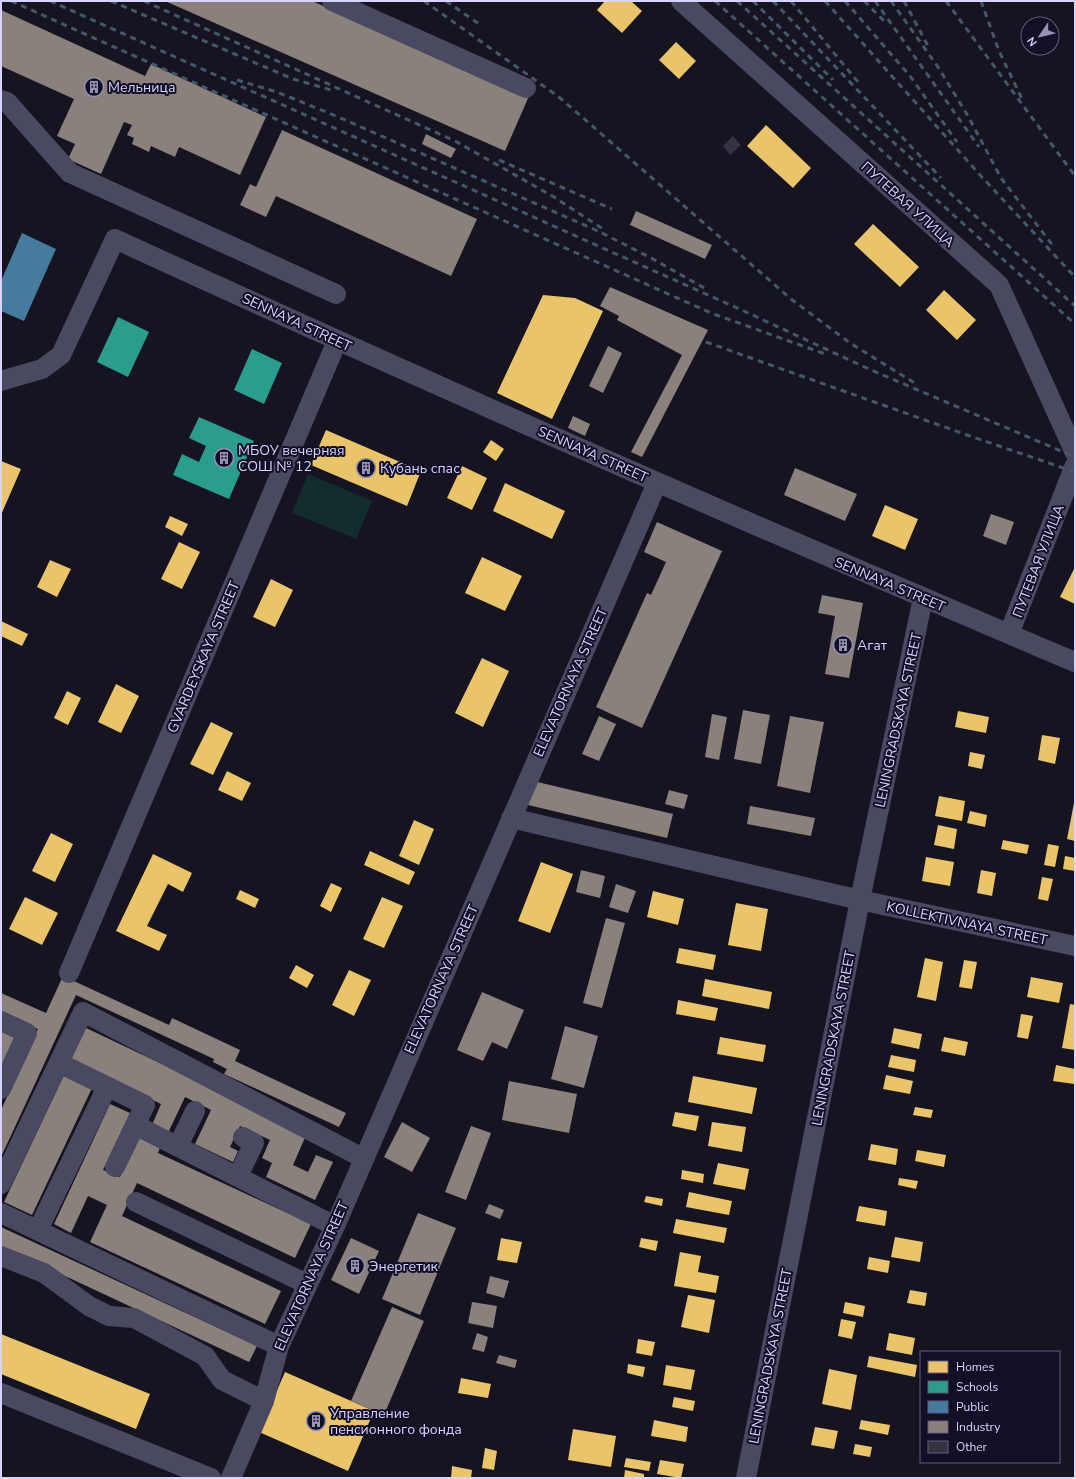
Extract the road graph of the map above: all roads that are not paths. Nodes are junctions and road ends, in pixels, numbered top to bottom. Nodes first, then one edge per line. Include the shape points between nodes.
1 (332, 1) edge
2 (681, 1) edge
3 (526, 88) dead end
4 (1, 100) edge
5 (336, 294) dead end
6 (336, 341) junction
7 (1, 381) edge
8 (1075, 453) edge
9 (1075, 465) edge
10 (657, 482) junction
11 (923, 598) junction
12 (1009, 634) junction
13 (1075, 662) edge
14 (511, 818) junction
15 (860, 900) junction
16 (1075, 946) edge
17 (69, 973) dead end
18 (1, 1021) edge
19 (59, 1064) junction
20 (108, 1087) junction
21 (1, 1089) edge
22 (195, 1111) dead end
23 (135, 1125) junction
24 (243, 1137) dead end
25 (178, 1146) junction
26 (363, 1158) junction
27 (115, 1167) dead end
28 (238, 1176) junction
29 (1, 1184) edge
30 (136, 1202) dead end
31 (1, 1212) edge
32 (335, 1226) junction
33 (38, 1230) junction
34 (1, 1256) edge
35 (307, 1284) junction
36 (279, 1346) junction
37 (1, 1393) edge
38 (264, 1401) junction
39 (202, 1476) edge
40 (231, 1478) edge
41 (746, 1478) edge

1 - 3 street
2 - 8 street, ПУТЕВАЯ УЛИЦА via 998,286
4 - 5 street via 6,102 70,173
6 - 7 street, SENNAYA STREET via 115,239 61,356 42,368
6 - 10 street, SENNAYA STREET
6 - 17 street, GVARDEYSKAYA STREET
9 - 12 street, ПУТЕВАЯ УЛИЦА
10 - 11 street, SENNAYA STREET
10 - 14 street, ELEVATORNAYA STREET
11 - 12 street, SENNAYA STREET
11 - 15 street, LENINGRADSKAYA STREET
12 - 13 street, SENNAYA STREET
14 - 15 street, KOLLEKTIVNAYA STREET
14 - 26 street, ELEVATORNAYA STREET
15 - 16 street, KOLLEKTIVNAYA STREET
15 - 41 street, LENINGRADSKAYA STREET
18 - 21 street via 27,1033
19 - 20 street
19 - 26 street via 83,1012
19 - 29 street
20 - 23 street via 145,1105
20 - 33 street
22 - 25 street
23 - 25 street
23 - 27 street
24 - 28 street via 254,1144
25 - 28 street
26 - 32 street, ELEVATORNAYA STREET
28 - 32 street
30 - 35 street
31 - 33 street
32 - 35 street, ELEVATORNAYA STREET
33 - 36 street
34 - 38 street via 44,1273 88,1306 110,1316 134,1318 198,1352 205,1356 222,1380
35 - 36 street, ELEVATORNAYA STREET
36 - 38 street, ELEVATORNAYA STREET
37 - 39 street
38 - 40 street, ELEVATORNAYA STREET

